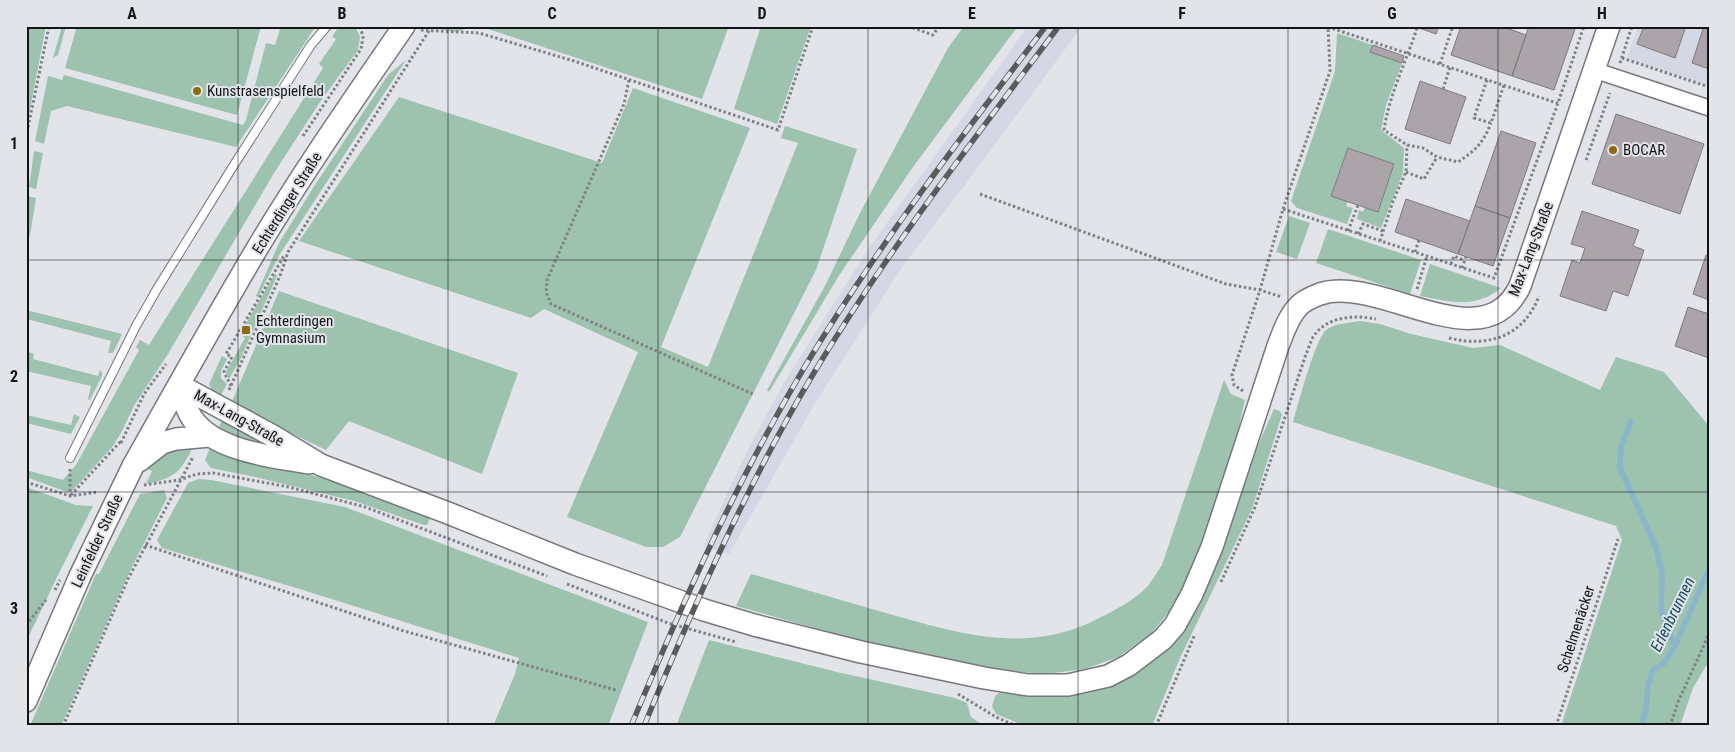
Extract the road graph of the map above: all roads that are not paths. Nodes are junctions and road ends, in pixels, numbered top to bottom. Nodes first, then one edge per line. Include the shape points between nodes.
1 (327, 26) edge
2 (403, 26) edge
3 (1608, 26) edge
4 (1594, 70) junction
5 (1709, 108) edge
6 (179, 385) junction
7 (210, 436) junction
8 (70, 458) road end
9 (134, 465) junction
10 (321, 465) junction
11 (26, 701) edge

1 - 8 lane via 161,281
2 - 6 main road, Echterdinger Straße via 255,252
3 - 4 main road, Max-Lang-Straße
4 - 5 street
4 - 10 main road, Max-Lang-Straße via 1520,286 1509,305 1497,314 1465,319 1359,292 1328,292 1311,297 1297,307 1278,346 1212,547 1184,609 1164,639 1108,676 1068,685 1028,685 828,644 704,610
6 - 7 main road, Max-Lang-Straße via 193,420
6 - 9 main road, Leinfelder Straße
6 - 10 main road, Max-Lang-Straße
7 - 9 main road via 176,439 162,444
7 - 10 main road, Max-Lang-Straße via 266,456
9 - 11 main road, Leinfelder Straße, bridge via 80,576

